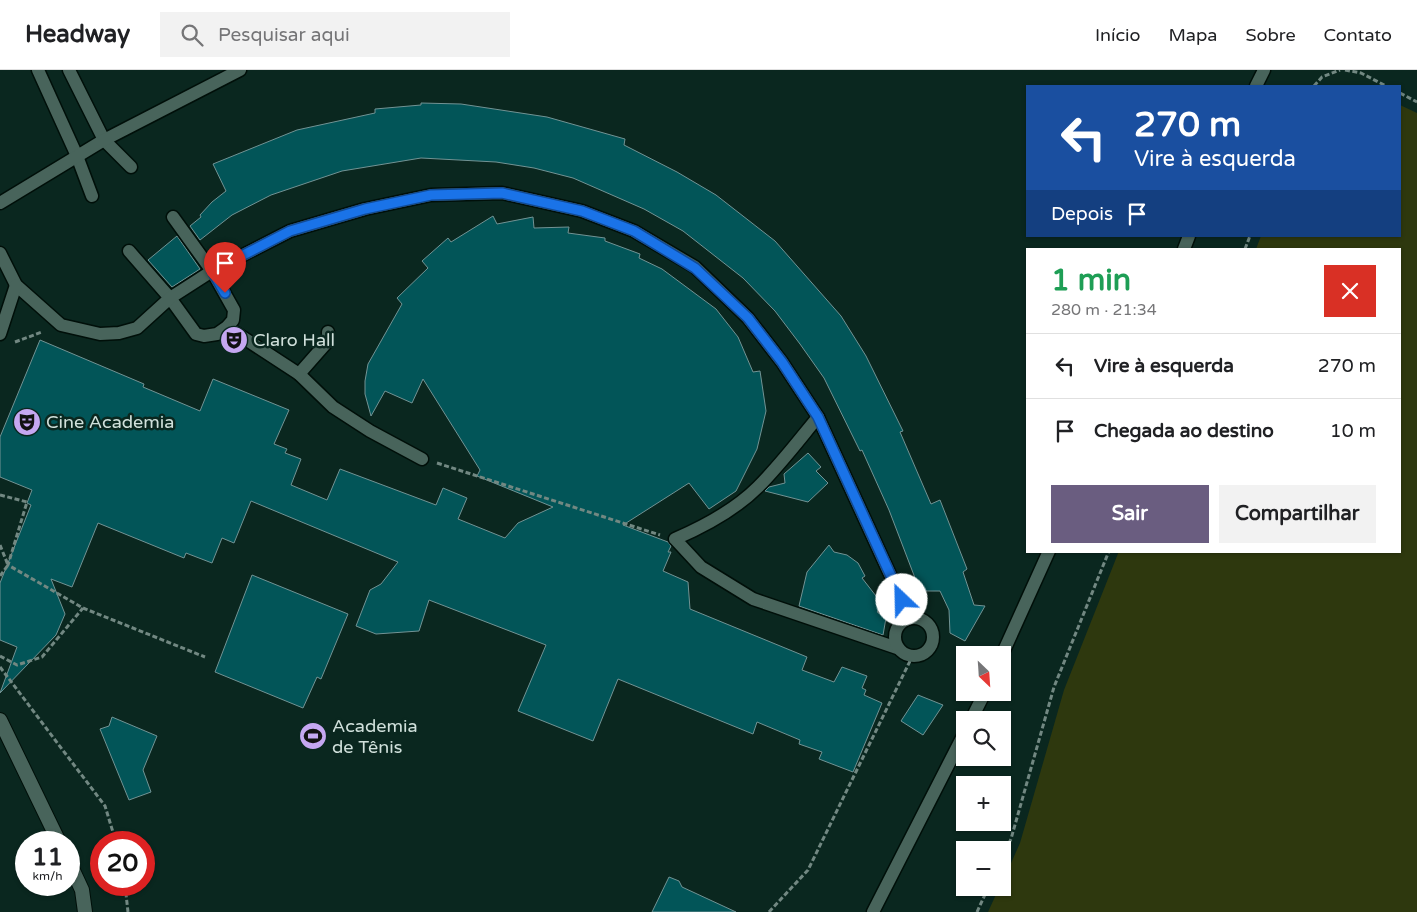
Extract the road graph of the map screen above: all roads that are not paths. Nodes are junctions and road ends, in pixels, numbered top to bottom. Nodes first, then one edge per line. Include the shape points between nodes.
1 (38, 70) edge
2 (69, 70) edge
3 (240, 70) edge
4 (1264, 70) edge
5 (1256, 85) edge
6 (104, 140) junction
7 (77, 156) junction
8 (131, 167) dead end
9 (92, 196) dead end
10 (0, 203) edge
11 (173, 217) dead end
12 (130, 251) dead end
13 (0, 253) edge
14 (212, 271) junction
15 (16, 285) junction
16 (170, 298) junction
17 (227, 327) junction
18 (328, 332) dead end
19 (0, 334) edge
20 (299, 374) junction
21 (818, 417) junction
22 (422, 459) road end
23 (1047, 553) edge
24 (910, 618) junction
25 (1006, 646) edge
26 (897, 648) junction
27 (0, 720) edge
28 (956, 750) edge
29 (54, 831) edge
30 (80, 886) edge
31 (85, 912) edge
32 (873, 912) edge

1 - 7 lane
2 - 6 lane
3 - 6 lane
4 - 5 lane
6 - 7 lane
6 - 8 lane
7 - 9 lane
7 - 10 lane
11 - 14 lane
12 - 16 lane
13 - 15 lane
14 - 16 lane
14 - 17 lane via 234,310 233,320
14 - 21 lane via 290,231 365,209 431,195 502,193 582,211 634,231 695,268 748,318
15 - 16 lane via 61,325 100,334 137,328
15 - 19 lane
16 - 17 lane via 196,334 217,334
17 - 20 lane
18 - 20 lane via 328,341
20 - 22 lane via 333,407
21 - 24 lane
21 - 26 lane via 758,487 704,527 674,539 701,567 753,599
23 - 25 lane
24 - 26 lane via 899,624 894,635
24 - 26 lane via 919,618 927,623 933,640 922,654 904,654
27 - 29 street
28 - 32 lane
30 - 31 street

